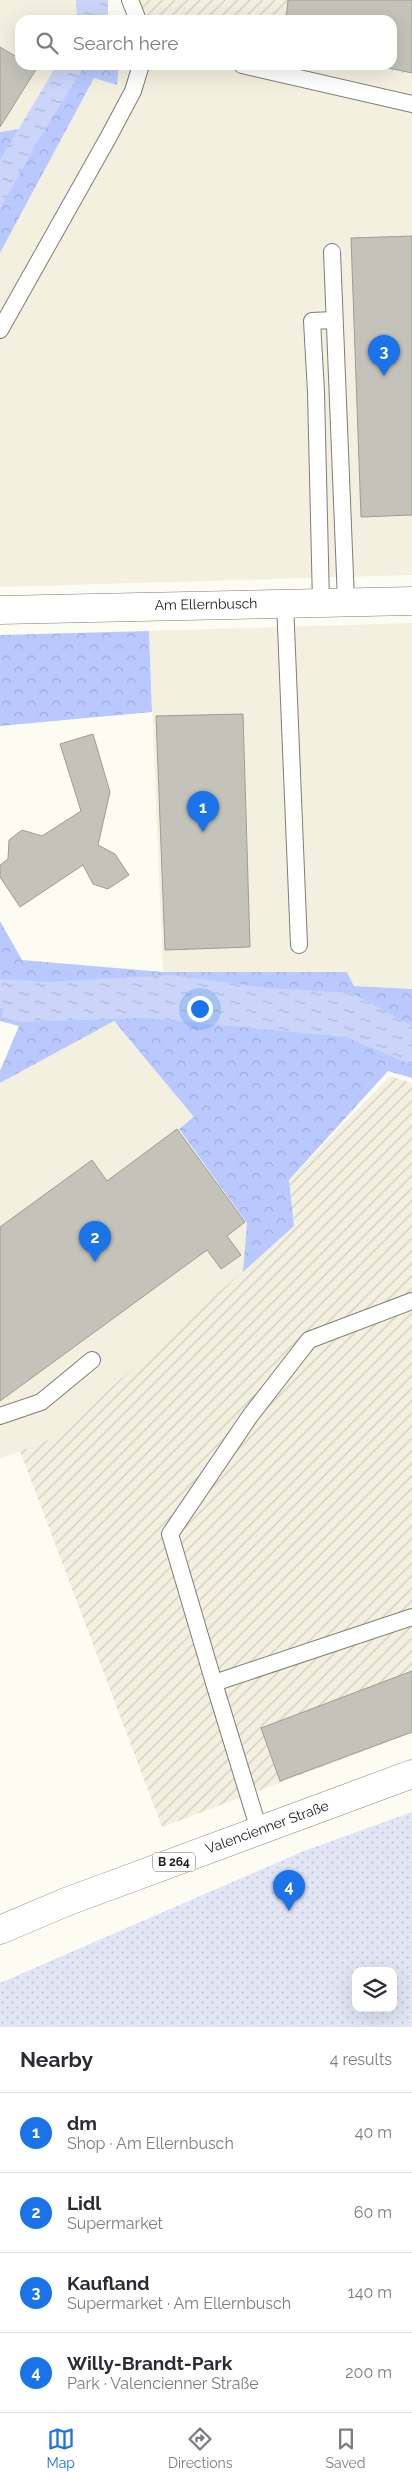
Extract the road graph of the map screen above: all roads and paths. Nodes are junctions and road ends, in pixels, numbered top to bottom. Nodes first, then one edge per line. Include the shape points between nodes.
1 (130, 0) edge
2 (136, 15) edge
3 (139, 70) edge
4 (264, 70) edge
5 (412, 104) edge
6 (332, 252) dead end
7 (334, 320) junction
8 (0, 330) edge
9 (412, 601) edge
10 (286, 602) junction
11 (333, 602) junction
12 (0, 610) edge
13 (299, 945) dead end
14 (412, 1301) edge
15 (92, 1360) dead end
16 (0, 1416) edge
17 (412, 1617) edge
18 (214, 1683) junction
19 (412, 1774) edge
20 (259, 1830) junction
21 (66, 1902) junction
22 (0, 1910) edge
23 (0, 1930) edge

1 - 2 lane
3 - 8 lane via 133,91 108,138
4 - 5 lane
6 - 7 lane
7 - 11 lane
7 - 11 lane via 312,321
9 - 11 main road, Am Ellernbusch
10 - 11 main road, Am Ellernbusch
10 - 12 main road, Am Ellernbusch
10 - 13 lane
14 - 18 lane via 309,1340 250,1416 170,1534
15 - 16 lane via 41,1402
17 - 18 lane
18 - 20 lane
19 - 20 main road, Valencienner Straße / B 264
20 - 21 main road, Valencienner Straße / B 264
21 - 22 main road, Valencienner Straße / B 264
21 - 23 main road, Valencienner Straße / B 264

